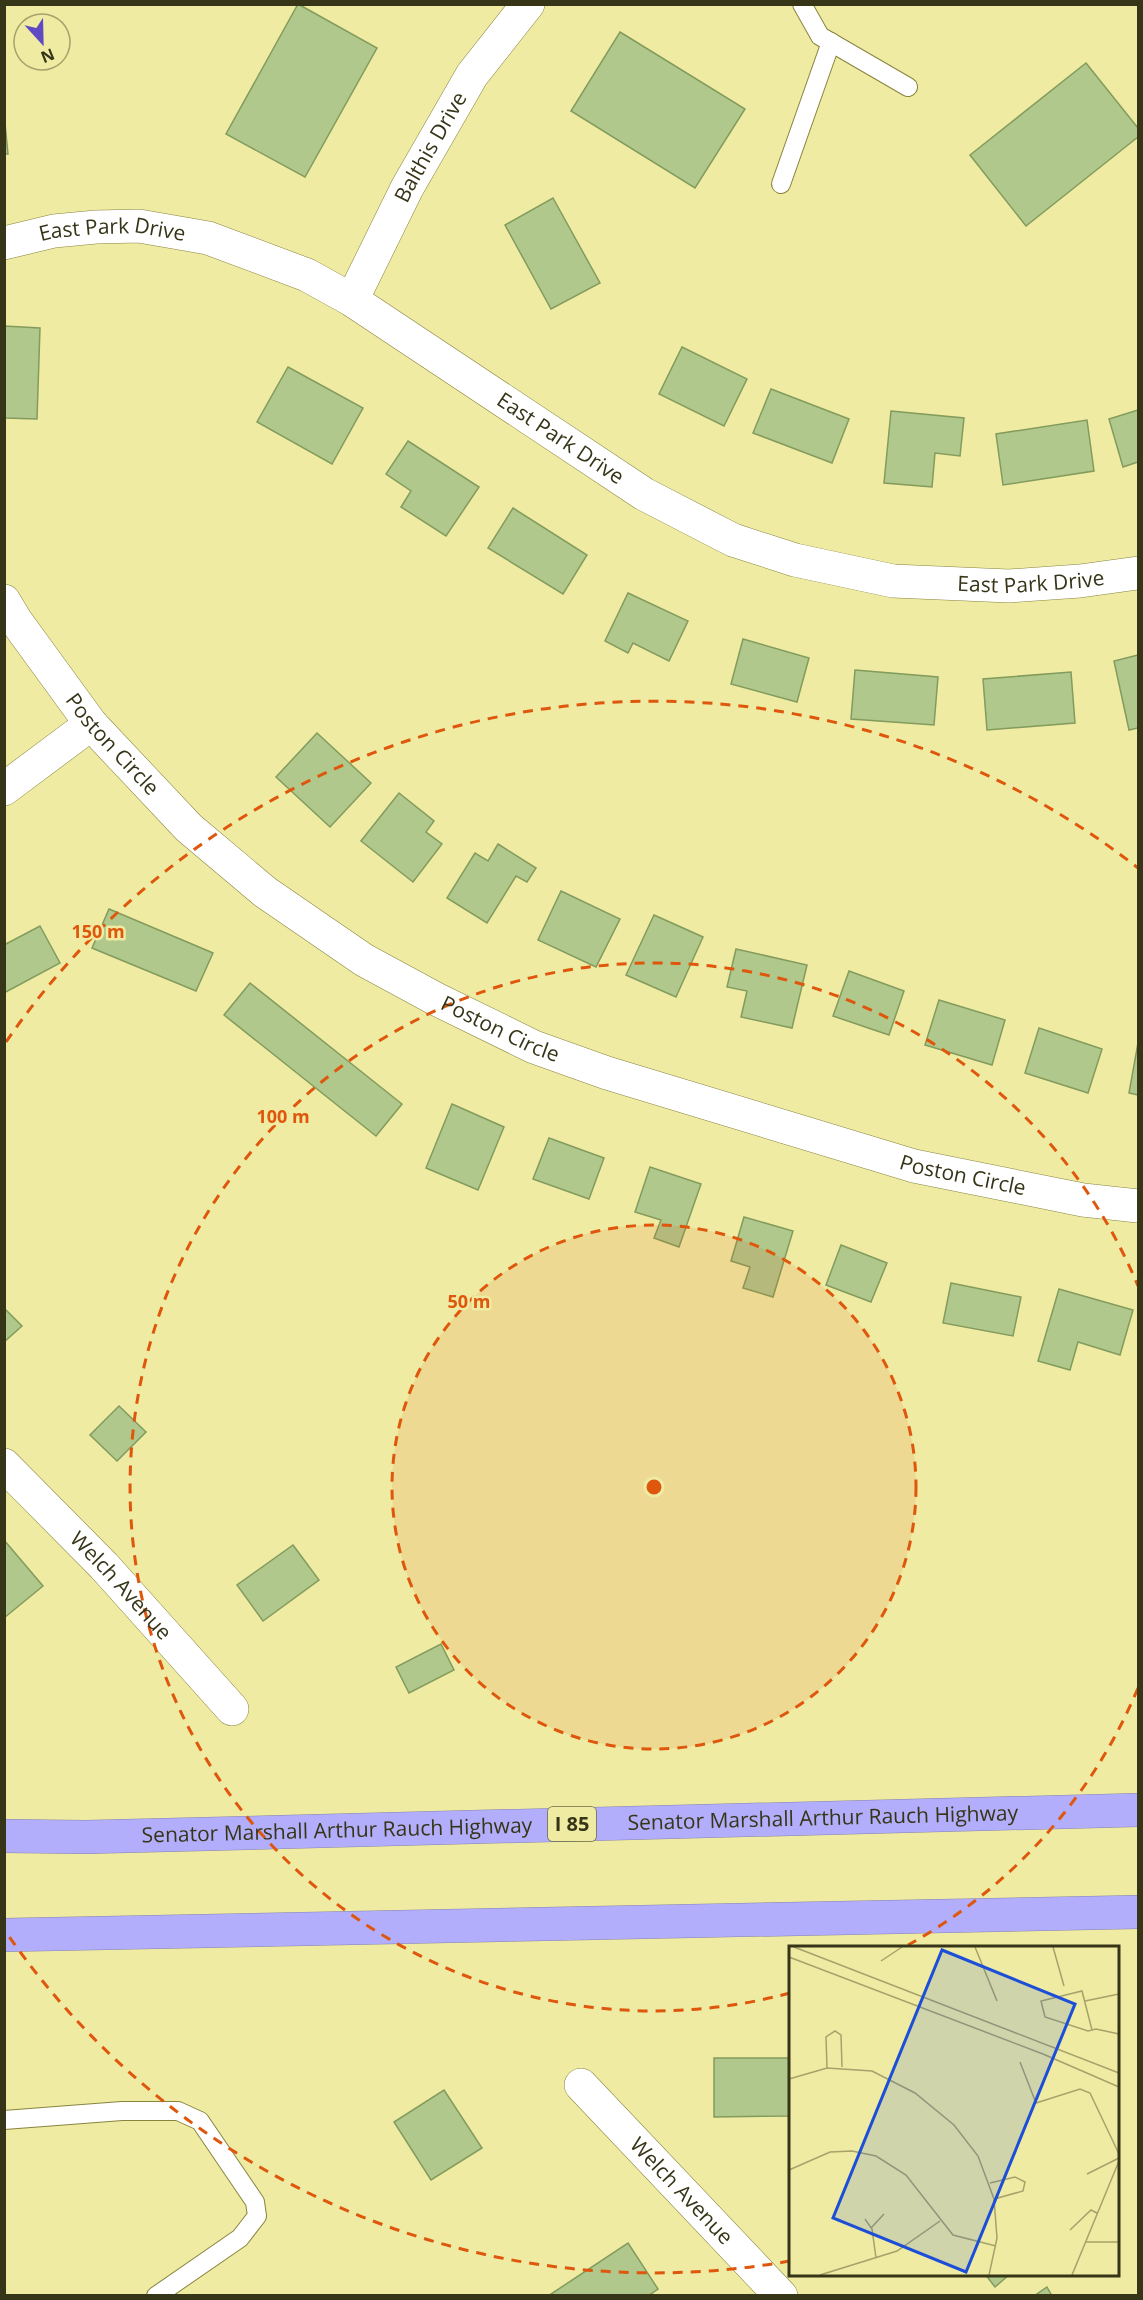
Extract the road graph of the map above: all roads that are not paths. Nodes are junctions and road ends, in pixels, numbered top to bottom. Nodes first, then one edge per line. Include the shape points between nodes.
1 (528, 4) edge
2 (802, 4) edge
3 (831, 42) junction
4 (908, 87) dead end
5 (781, 184) dead end
6 (4, 243) edge
7 (352, 300) junction
8 (1138, 573) edge
9 (8, 617) edge
10 (91, 724) junction
11 (4, 789) edge
12 (1138, 1206) edge
13 (4, 1465) edge
14 (232, 1709) dead end
15 (1138, 1810) edge
16 (4, 1836) edge
17 (1138, 1912) edge
18 (4, 1935) edge
19 (581, 2085) dead end
20 (4, 2120) edge
21 (156, 2295) edge
22 (781, 2295) edge

1 - 7 street, Balthis Drive via 472,75 407,188
2 - 3 lane via 820,36
3 - 4 lane
3 - 5 lane
6 - 7 street, East Park Drive via 54,231 139,226 208,238 308,275
7 - 8 street, East Park Drive via 644,494 734,540 795,560 893,582 1009,586
9 - 10 street, Poston Circle
10 - 11 street
10 - 12 street, Poston Circle via 189,828 265,892 364,960 534,1047 914,1166 1083,1200
13 - 14 street, Welch Avenue via 104,1566
15 - 16 highway, Senator Marshall Arthur Rauch Highway / I 85
17 - 18 highway
19 - 22 street, Welch Avenue
20 - 21 lane via 178,2111 200,2121 255,2202 258,2216 240,2238

